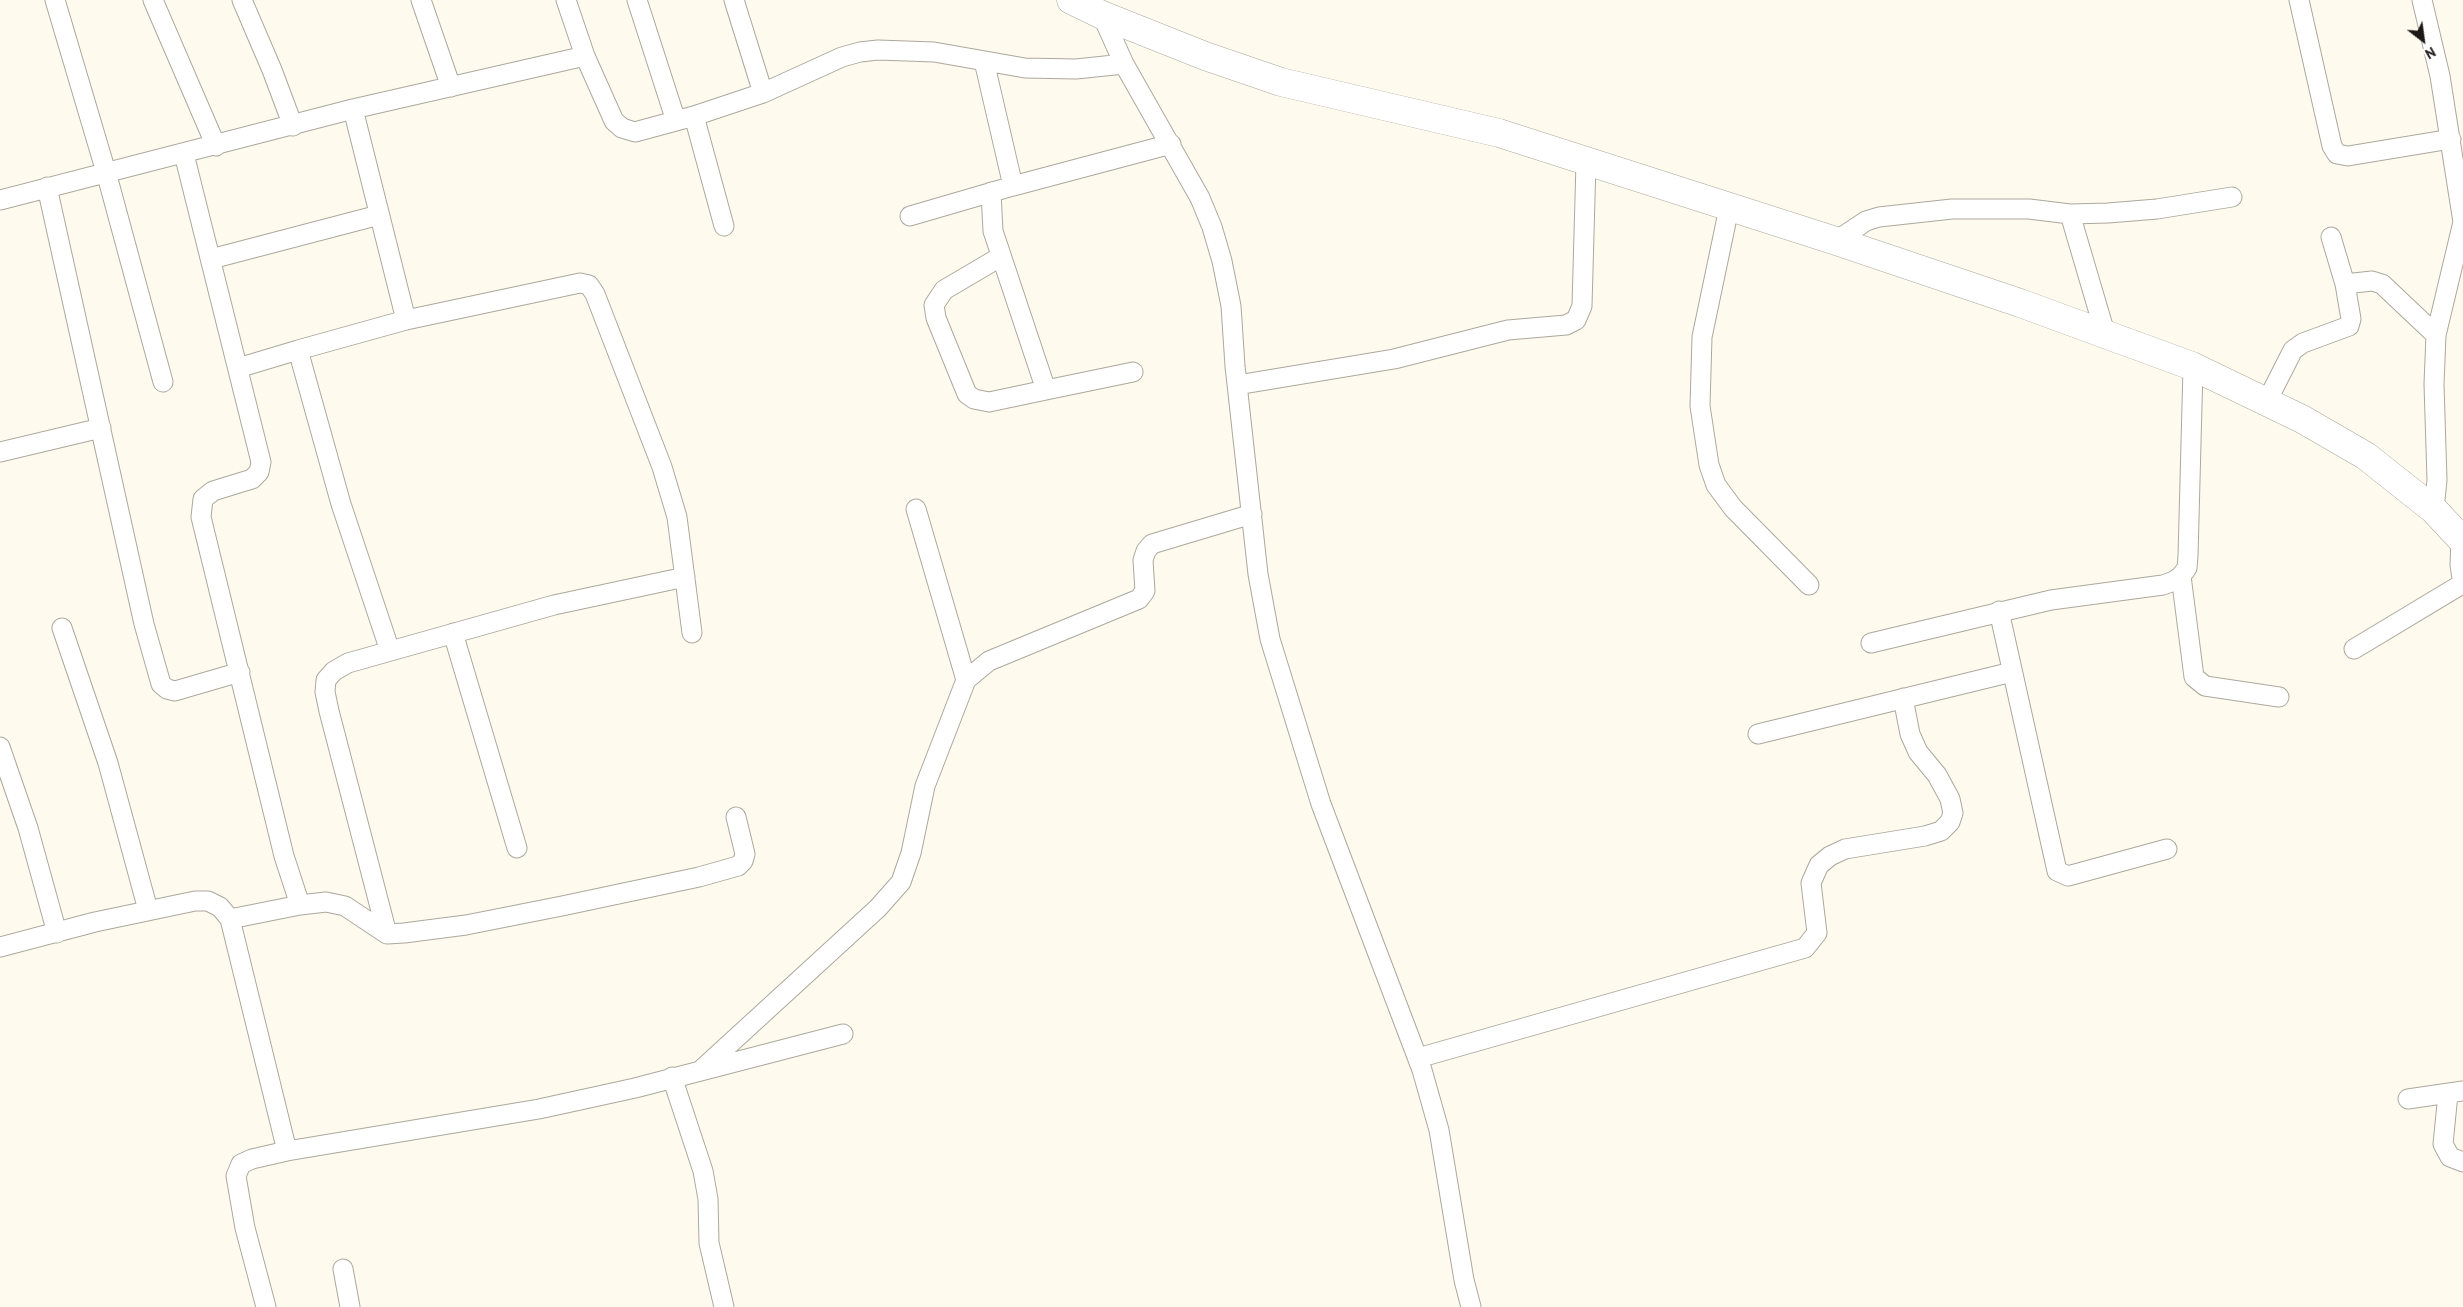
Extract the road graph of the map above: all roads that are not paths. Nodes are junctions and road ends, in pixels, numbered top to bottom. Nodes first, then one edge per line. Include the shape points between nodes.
1 (55, 0) edge
2 (154, 0) edge
3 (242, 0) edge
4 (422, 0) edge
5 (566, 0) edge
6 (638, 0) edge
7 (734, 0) edge
8 (1071, 0) edge
9 (2299, 0) edge
10 (2422, 0) edge
11 (1102, 15) junction
12 (585, 56) junction
13 (984, 61) junction
14 (1124, 64) junction
15 (451, 87) junction
16 (763, 93) junction
17 (353, 109) junction
18 (685, 119) junction
19 (293, 126) junction
20 (2452, 139) junction
21 (1171, 144) junction
22 (216, 146) junction
23 (184, 154) junction
24 (1586, 162) junction
25 (106, 172) junction
26 (1013, 186) junction
27 (47, 187) junction
28 (991, 192) junction
29 (2232, 197) dead end
30 (0, 200) edge
31 (1729, 208) junction
32 (2070, 214) junction
33 (379, 215) junction
34 (910, 216) dead end
35 (724, 226) dead end
36 (2332, 237) dead end
37 (1836, 241) junction
38 (1000, 257) junction
39 (211, 259) junction
40 (2459, 260) edge
41 (2345, 284) junction
42 (406, 320) junction
43 (2105, 333) junction
44 (2436, 336) junction
45 (298, 350) junction
46 (238, 368) junction
47 (2193, 368) junction
48 (1133, 372) dead end
49 (163, 382) dead end
50 (1238, 385) junction
51 (1046, 390) junction
52 (2266, 403) junction
53 (101, 428) junction
54 (0, 452) edge
55 (916, 509) dead end
56 (1252, 514) junction
57 (2453, 527) edge
58 (2181, 576) junction
59 (685, 577) junction
60 (1809, 585) dead end
61 (2463, 585) edge
62 (1999, 612) junction
63 (62, 628) dead end
64 (692, 633) dead end
65 (453, 634) junction
66 (1871, 643) dead end
67 (2354, 649) dead end
68 (390, 652) junction
69 (240, 672) junction
70 (2012, 672) junction
71 (966, 680) junction
72 (2279, 697) dead end
73 (1903, 698) junction
74 (1758, 734) dead end
75 (0, 747) edge
76 (736, 817) dead end
77 (517, 848) dead end
78 (2167, 849) dead end
79 (300, 904) junction
80 (148, 910) junction
81 (230, 919) junction
82 (57, 933) junction
83 (388, 934) junction
84 (0, 947) edge
85 (842, 1034) dead end
86 (1418, 1058) junction
87 (700, 1071) junction
88 (672, 1076) junction
89 (2455, 1093) edge
90 (2408, 1099) dead end
91 (287, 1151) junction
92 (2463, 1162) edge
93 (343, 1269) dead end
94 (266, 1307) edge
95 (350, 1307) edge
96 (724, 1307) edge
97 (1471, 1307) edge

1 - 25 street
2 - 22 street
3 - 19 street
4 - 15 street
5 - 12 street
6 - 18 street
7 - 16 street
8 - 11 street
9 - 20 street via 2332,146 2337,154 2348,156
10 - 20 street
11 - 14 street
11 - 24 street via 1281,82 1499,133
12 - 15 street
12 - 18 street via 614,122 622,128 635,132
13 - 14 street via 1025,68 1076,69
13 - 16 street via 934,52 860,52
13 - 26 street
14 - 21 street
15 - 17 street
16 - 18 street
17 - 19 street
17 - 33 street
18 - 35 street
19 - 22 street
20 - 40 street via 2463,222
21 - 26 street
21 - 50 street via 1200,198 1222,261 1231,306
22 - 23 street
23 - 25 street
23 - 39 street
24 - 31 street
24 - 50 street via 1582,306 1576,320 1566,325 1508,330 1394,359
25 - 27 street
25 - 49 street
26 - 28 street
27 - 30 street
27 - 53 street
28 - 34 street
28 - 38 street via 993,230
29 - 32 street via 2157,209
31 - 37 street
31 - 60 street via 1702,337 1700,406 1710,465 1716,484 1733,508
32 - 37 street via 1952,209 1879,217 1854,227
32 - 43 street
33 - 39 street
33 - 42 street
36 - 41 street
37 - 43 street
38 - 51 street
38 - 51 street via 944,290 934,305 936,318 967,394 974,399 989,402
39 - 46 street
40 - 44 street
41 - 44 street via 2372,281 2382,284
41 - 52 street via 2351,319 2349,326 2293,350
42 - 45 street
42 - 59 street via 580,283 589,285 662,467 677,517
43 - 47 street
44 - 57 street via 2437,471
45 - 46 street
45 - 68 street via 342,504
46 - 69 street via 261,462 259,472 252,479 213,491 203,499 200,508
47 - 52 street
47 - 58 street via 2188,556 2187,568
48 - 51 street
50 - 56 street
52 - 57 street via 2302,419 2366,456
53 - 54 street
53 - 69 street via 144,624 161,684 175,691
55 - 71 street
56 - 71 street via 1152,544 1143,560 1144,596 989,661
56 - 86 street via 1258,574 1270,639 1321,804
57 - 61 street
58 - 62 street via 2163,585 2051,600
58 - 72 street via 2194,677 2205,686
59 - 64 street
59 - 65 street via 554,605
61 - 67 street
62 - 66 street
62 - 70 street
63 - 80 street via 108,763
65 - 68 street
65 - 77 street
68 - 83 street via 348,662 326,680 325,692
69 - 79 street via 282,847
70 - 73 street
70 - 78 street via 2056,871 2068,876
71 - 87 street via 925,786 911,853 901,882 878,908
73 - 74 street
73 - 86 street via 1910,734 1918,752 1937,775 1950,799 1953,813 1950,822 1941,831 1925,836 1845,849 1818,865 1811,883 1816,933 1805,948
75 - 82 street via 28,828
76 - 83 street via 745,854 738,866 466,925
79 - 81 street
79 - 83 street via 337,903
80 - 81 street via 208,901 220,907
80 - 82 street
81 - 91 street
82 - 84 street
85 - 87 street
86 - 97 street via 1440,1130
87 - 88 street
88 - 91 street via 635,1088 539,1109
88 - 96 street via 704,1171 710,1243
89 - 90 street
89 - 92 street via 2443,1144 2450,1157
91 - 94 street via 241,1164 236,1176 245,1228
93 - 95 street

